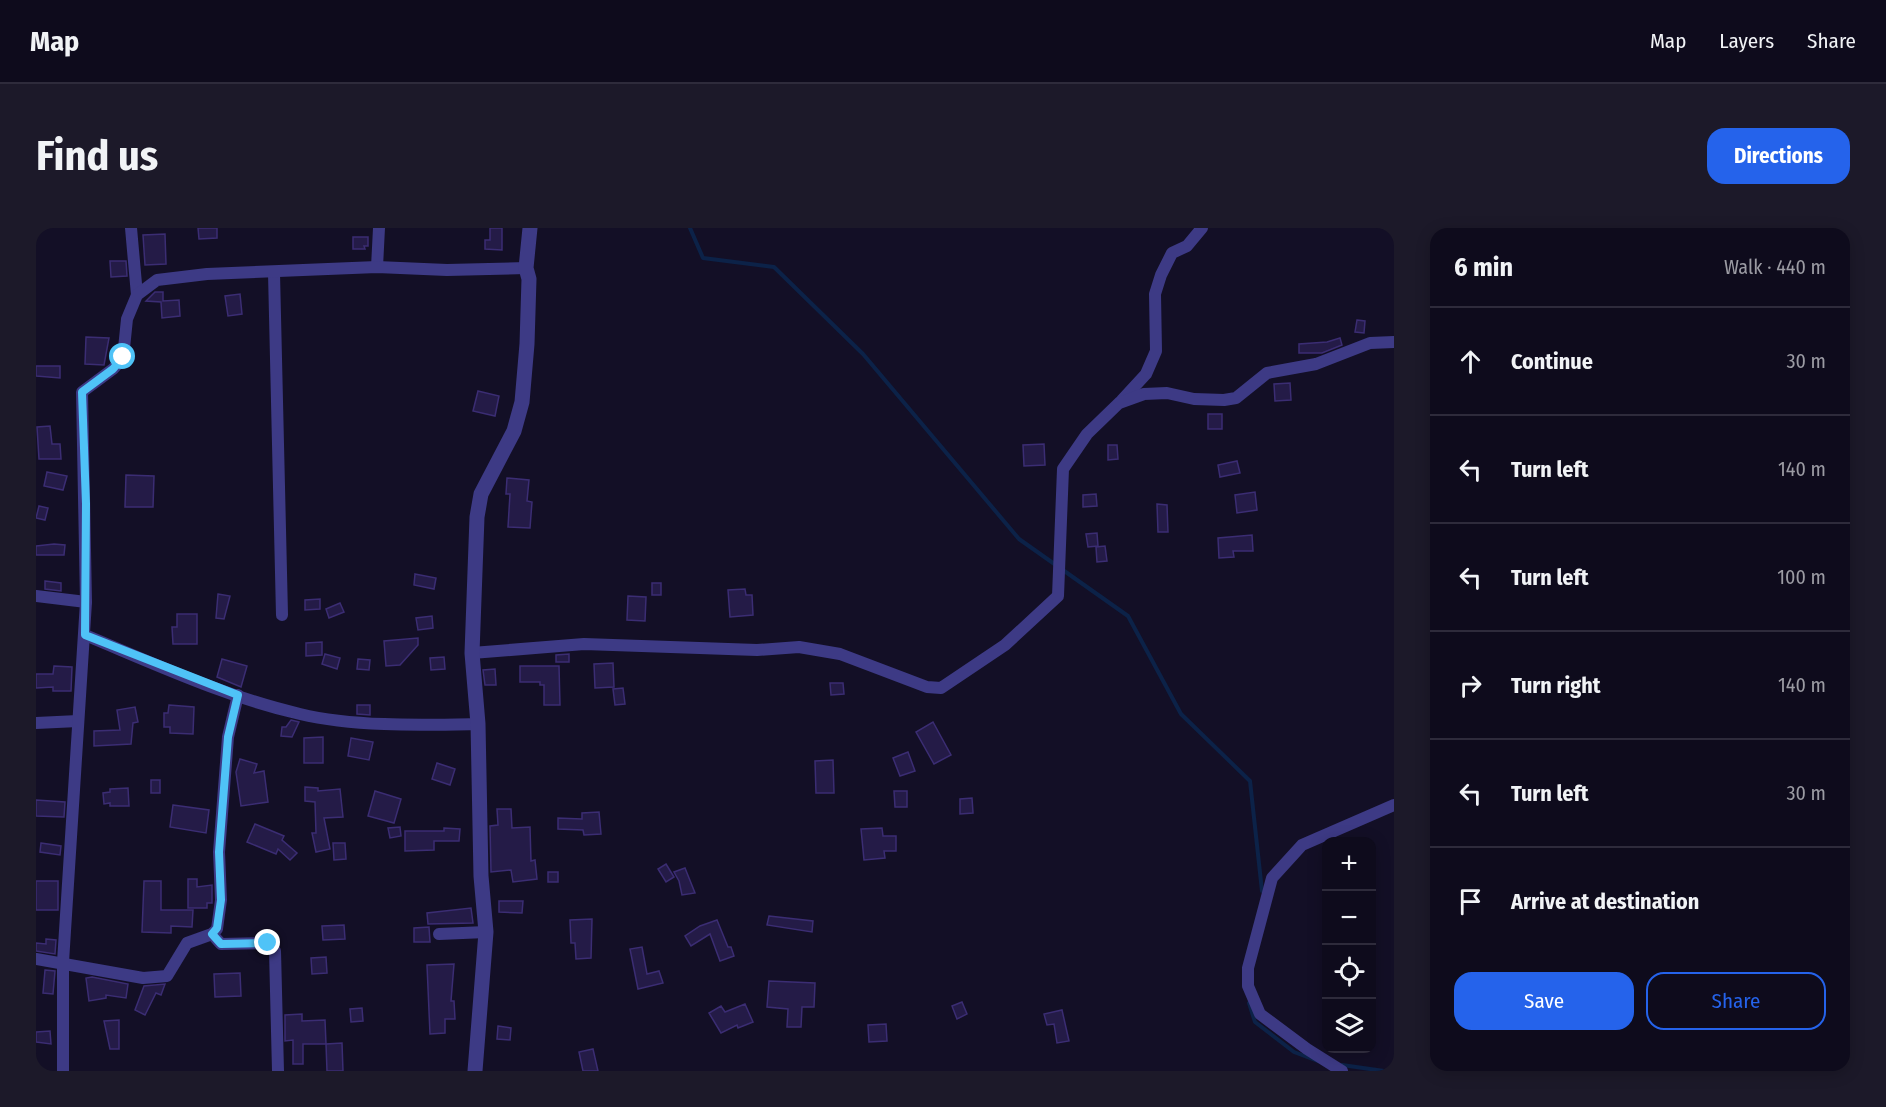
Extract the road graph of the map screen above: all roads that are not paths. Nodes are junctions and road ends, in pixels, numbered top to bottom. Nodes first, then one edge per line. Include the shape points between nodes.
1 (131, 228) edge
2 (379, 228) edge
3 (530, 228) edge
4 (1202, 228) edge
5 (377, 267) junction
6 (526, 268) junction
7 (274, 273) junction
8 (137, 295) junction
9 (1394, 342) edge
10 (1119, 403) junction
11 (36, 596) edge
12 (86, 602) junction
13 (282, 615) dead end
14 (85, 635) junction
15 (472, 652) junction
16 (238, 695) junction
17 (78, 721) junction
18 (36, 723) edge
19 (478, 724) junction
20 (1394, 805) edge
21 (486, 932) junction
22 (212, 934) junction
23 (439, 934) dead end
24 (36, 959) edge
25 (63, 962) junction
26 (63, 1071) edge
27 (278, 1071) edge
28 (475, 1071) edge
29 (1342, 1071) edge

1 - 8 street
2 - 5 street
3 - 6 street
4 - 10 street via 1187,246 1172,253 1161,275 1155,294 1156,351 1146,374
5 - 6 street
5 - 7 street
6 - 15 street via 529,298 522,402 514,431 482,494 477,517
7 - 8 street via 207,274 157,280
7 - 13 street
8 - 12 street via 127,319 123,357 82,392
9 - 10 street via 1370,343 1316,364 1267,373 1236,398 1194,399 1167,393 1144,394
10 - 15 street via 1087,434 1063,469 1058,596 1005,645 941,688 927,687 840,654 799,646 757,650 584,644
11 - 12 street
12 - 14 street
14 - 16 street
14 - 17 street
15 - 19 street
16 - 19 street via 301,715 392,725
16 - 22 street via 228,737 219,852 221,900 217,928
17 - 18 street
17 - 25 street
19 - 21 street
20 - 29 street via 1302,845 1272,878 1248,968 1248,986 1260,1014
21 - 23 street
21 - 28 street
22 - 25 street via 187,943 167,976 143,978
22 - 27 street via 221,944 268,943 275,951
24 - 25 street
25 - 26 street

